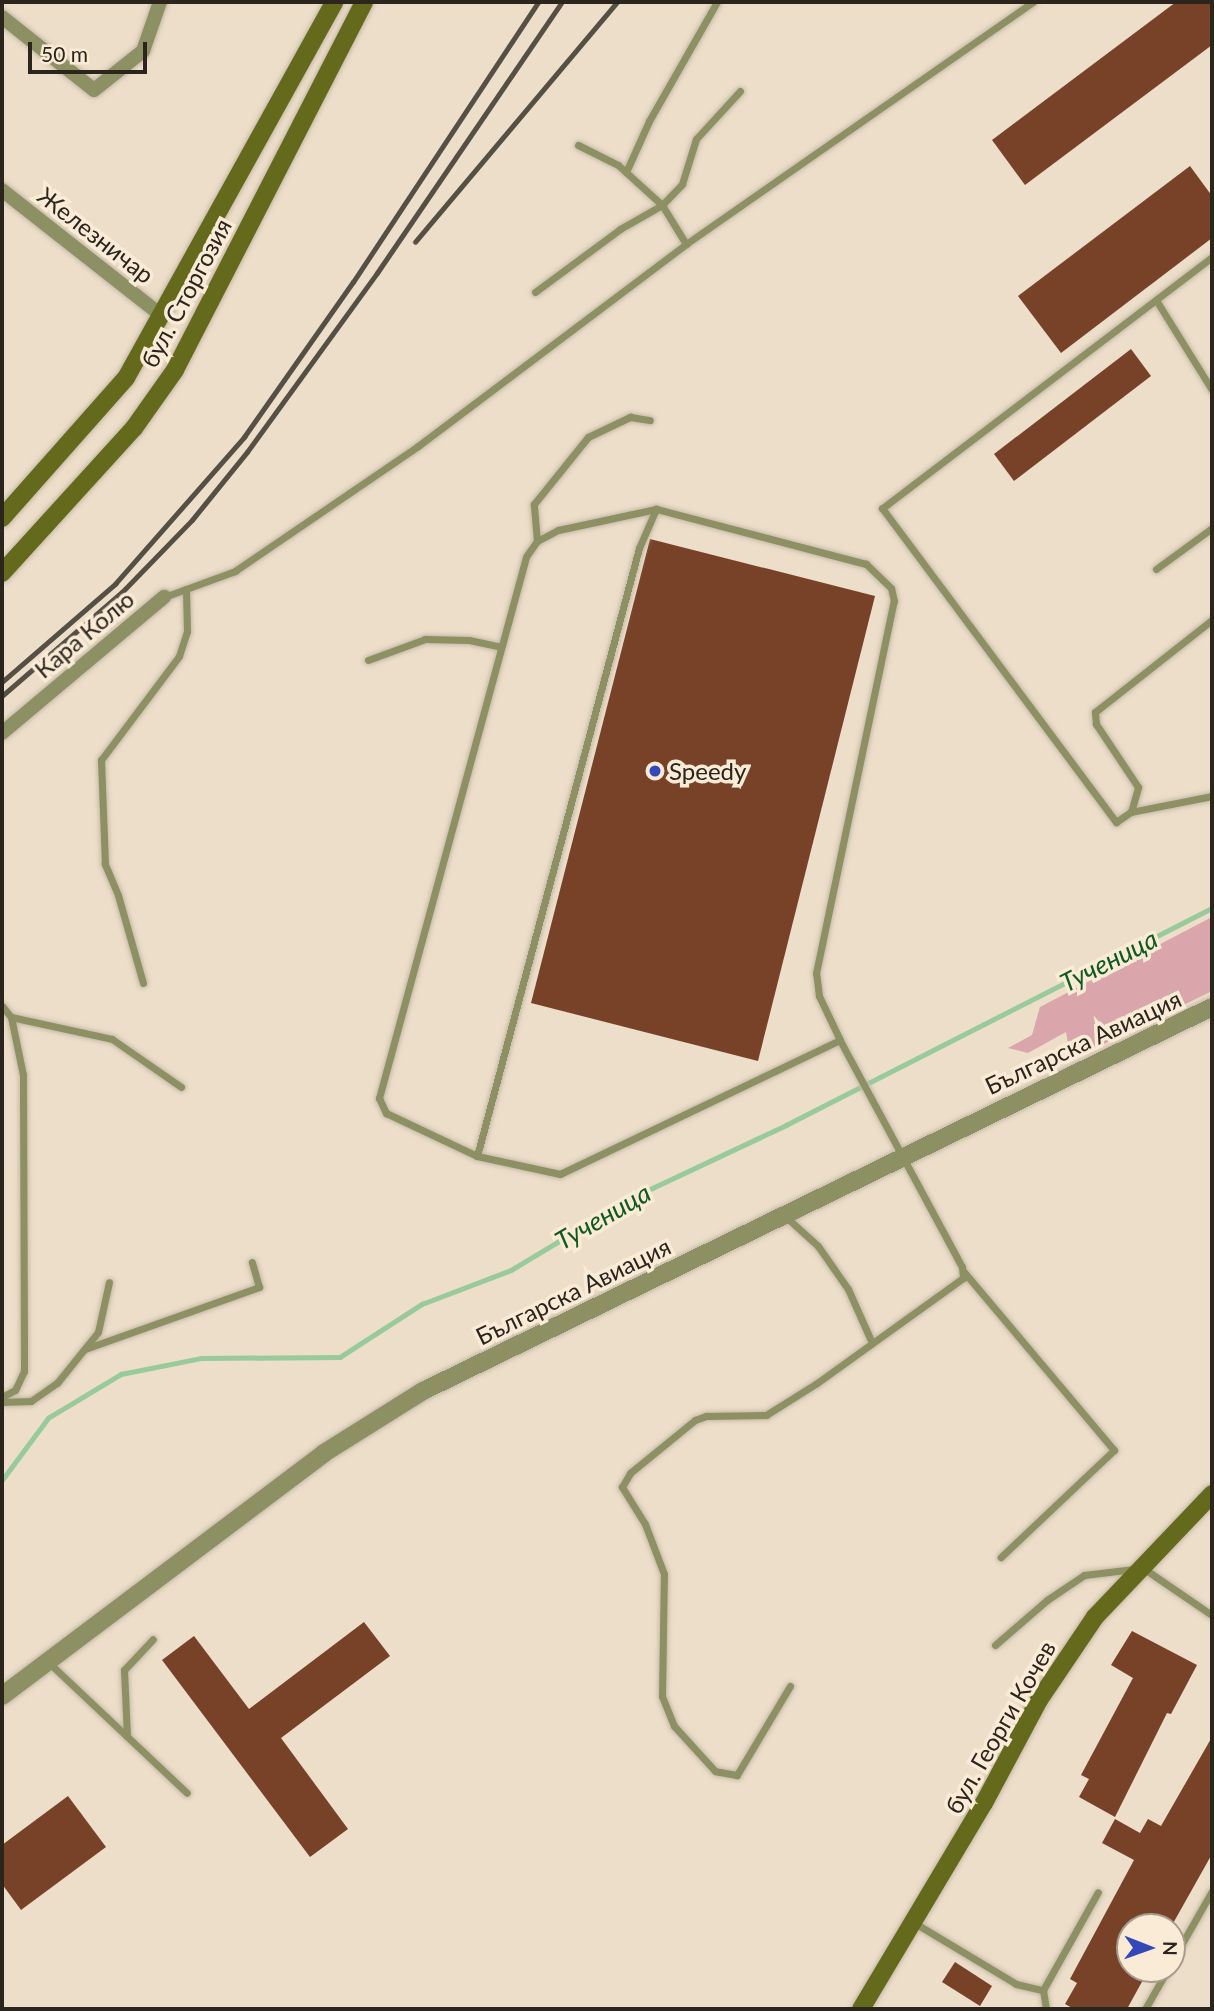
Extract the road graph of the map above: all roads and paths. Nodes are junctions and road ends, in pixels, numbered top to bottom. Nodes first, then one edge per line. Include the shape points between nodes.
1 (160, 2) edge
2 (334, 2) edge
3 (364, 2) edge
4 (717, 2) edge
5 (1033, 2) edge
6 (2, 17) edge
7 (740, 91) dead end
8 (578, 145) dead end
9 (626, 172) junction
10 (2, 190) edge
11 (662, 205) junction
12 (686, 244) junction
13 (1212, 257) edge
14 (535, 292) dead end
15 (1156, 300) junction
16 (162, 316) junction
17 (1212, 390) edge
18 (650, 420) dead end
19 (656, 509) junction
20 (2, 518) edge
21 (1212, 528) edge
22 (537, 541) junction
23 (1156, 569) dead end
24 (2, 573) edge
25 (186, 589) junction
26 (164, 597) joint
27 (1212, 620) edge
28 (501, 647) junction
29 (368, 660) dead end
30 (2, 733) edge
31 (1212, 796) edge
32 (1131, 812) junction
33 (143, 983) dead end
34 (2, 1006) edge
35 (1212, 1007) edge
36 (10, 1017) junction
37 (839, 1040) junction
38 (181, 1087) dead end
39 (477, 1156) junction
40 (900, 1157) junction
41 (783, 1214) junction
42 (251, 1262) dead end
43 (963, 1272) junction
44 (109, 1282) dead end
45 (872, 1343) junction
46 (85, 1349) junction
47 (2, 1399) edge
48 (1212, 1494) edge
49 (1001, 1557) dead end
50 (1143, 1568) junction
51 (1212, 1615) edge
52 (153, 1639) dead end
53 (995, 1645) dead end
54 (47, 1661) junction
55 (790, 1686) dead end
56 (2, 1696) edge
57 (127, 1736) junction
58 (187, 1793) dead end
59 (1212, 1891) edge
60 (1098, 1892) dead end
61 (913, 1922) junction
62 (1186, 1936) edge
63 (1160, 1983) edge
64 (1043, 1990) junction
65 (861, 2009) edge
66 (1046, 2009) edge
67 (1145, 2009) edge

1 - 6 street via 143,51 94,90
2 - 16 main road, бул. Сторгозия
3 - 24 main road, бул. Сторгозия via 175,370 134,428
4 - 9 lane via 649,121
5 - 12 lane
7 - 11 lane via 696,139 682,184
8 - 9 lane
9 - 11 lane
10 - 16 street, Железничар
11 - 12 lane
11 - 14 lane via 620,229
12 - 25 lane via 395,462 235,571
13 - 15 lane
15 - 17 lane
15 - 32 lane via 882,508 1116,822
16 - 20 main road, бул. Сторгозия via 126,378
18 - 22 lane via 630,417 588,437 534,504
19 - 22 lane via 558,530
19 - 37 lane via 866,564 891,588 894,601 816,973 819,996
19 - 39 lane via 639,548
21 - 23 lane
22 - 28 lane via 526,556
25 - 26 lane
25 - 33 lane via 187,631 179,656 101,760 104,864 118,895
26 - 30 street, Кара Колю
27 - 32 lane via 1095,712 1097,724 1138,787
28 - 29 lane via 468,640 425,639
28 - 39 lane via 379,1098 386,1113 402,1124
31 - 32 lane
34 - 36 lane
35 - 40 street, Българска Авиация
36 - 38 lane via 112,1039
36 - 47 lane via 23,1074 24,1371 15,1390
37 - 39 lane via 561,1174
37 - 40 lane
40 - 41 street, Българска Авиация
40 - 43 lane
41 - 45 lane via 818,1246 848,1289
41 - 54 street, Българска Авиация via 424,1391 324,1454
42 - 46 lane via 259,1287
43 - 45 lane via 961,1282
43 - 49 lane via 1114,1450
44 - 46 lane via 98,1332
45 - 55 lane via 766,1415 695,1420 624,1479 622,1488 645,1524 664,1574 662,1696 674,1726 715,1771 737,1775
46 - 47 lane via 57,1383 31,1401
48 - 50 main road, бул. Георги Кочев
50 - 51 lane
50 - 53 lane via 1084,1575
50 - 61 main road, бул. Георги Кочев via 1095,1617 1039,1700
52 - 57 lane via 124,1670
54 - 56 street, Българска Авиация
54 - 57 lane
57 - 58 lane
59 - 62 lane
60 - 64 lane
61 - 64 lane via 1016,1984
61 - 65 main road, бул. Георги Кочев
63 - 67 lane
64 - 66 lane

